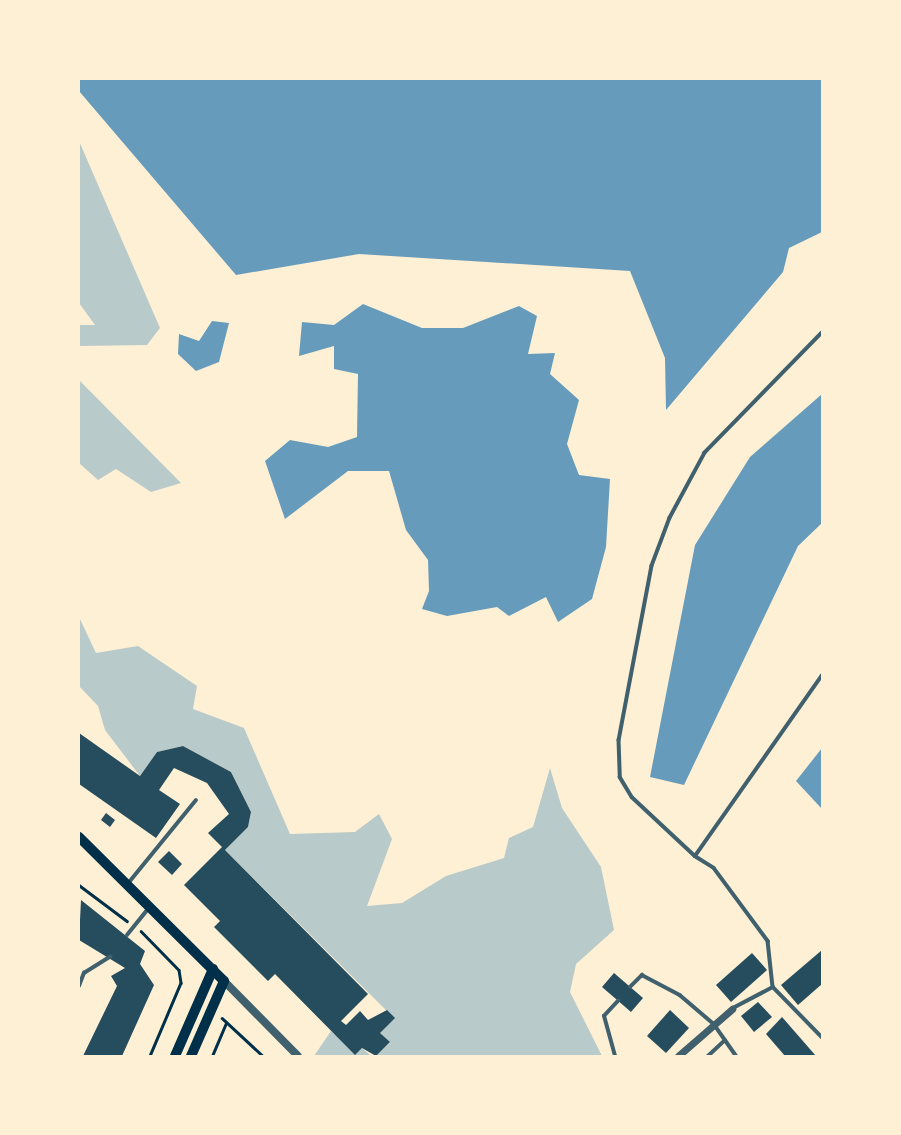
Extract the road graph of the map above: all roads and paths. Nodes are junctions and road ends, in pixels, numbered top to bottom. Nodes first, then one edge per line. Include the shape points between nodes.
1 (822, 332) edge
2 (822, 675) edge
3 (196, 800) dead end
4 (79, 837) edge
5 (695, 856) junction
6 (130, 881) junction
7 (152, 904) junction
8 (127, 935) dead end
9 (110, 957) dead end
10 (213, 969) junction
11 (179, 970) dead end
12 (79, 971) edge
13 (85, 973) junction
14 (224, 981) junction
15 (79, 986) edge
16 (773, 987) junction
17 (630, 988) dead end
18 (618, 1001) dead end
19 (732, 1009) joint
20 (714, 1024) junction
21 (822, 1037) edge
22 (725, 1040) junction
23 (150, 1056) edge
24 (175, 1056) edge
25 (191, 1056) edge
26 (212, 1056) edge
27 (263, 1056) edge
28 (298, 1056) edge
29 (615, 1056) edge
30 (678, 1056) edge
31 (708, 1056) edge
32 (736, 1056) edge

1 - 5 lane via 705,453 652,566 618,740 620,777 651,819
2 - 5 lane
3 - 6 lane
4 - 6 main road
5 - 16 lane via 714,867 768,941
6 - 7 main road
7 - 8 lane
7 - 10 main road
9 - 13 lane
10 - 14 main road
10 - 24 main road
11 - 23 path via 181,983
12 - 13 lane
13 - 15 lane
14 - 25 main road
14 - 28 street
16 - 19 lane
16 - 21 lane
17 - 20 lane via 642,975
18 - 29 lane via 604,1016
19 - 20 street
20 - 22 lane
20 - 30 street
22 - 31 lane
22 - 32 lane
26 - 27 path via 226,1023

